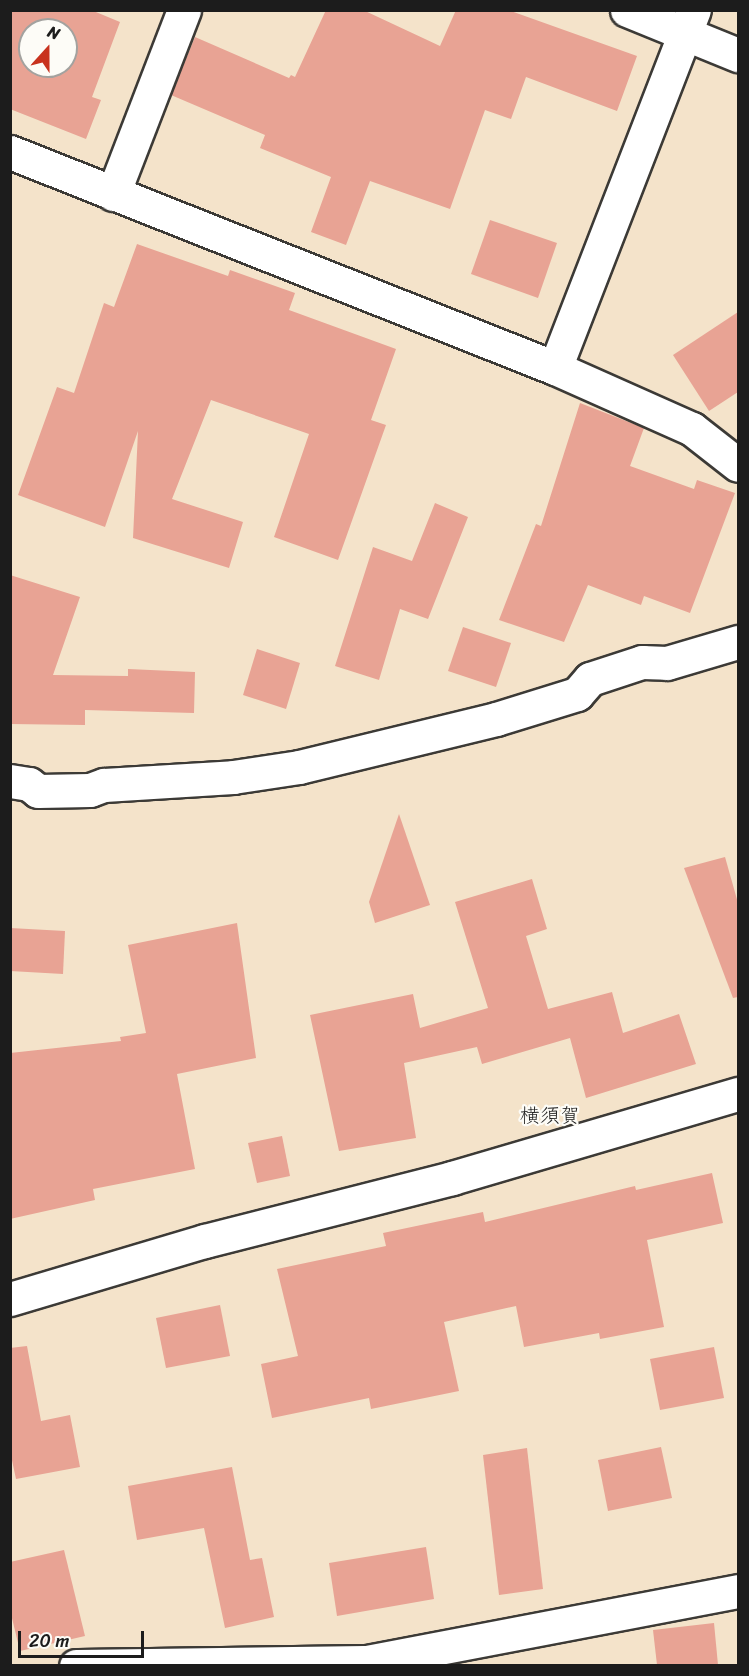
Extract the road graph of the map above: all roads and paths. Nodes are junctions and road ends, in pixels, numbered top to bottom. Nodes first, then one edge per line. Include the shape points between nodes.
1 (184, 10) edge
2 (627, 10) edge
3 (689, 22) edge
4 (738, 55) edge
5 (10, 152) edge
6 (113, 194) junction
7 (555, 368) junction
8 (738, 465) edge
9 (738, 642) edge
10 (10, 781) edge
11 (738, 1094) edge
12 (10, 1299) edge
13 (738, 1591) edge
14 (367, 1664) edge
15 (76, 1665) edge

1 - 6 street
2 - 3 street
3 - 4 street
3 - 7 street
5 - 6 street
6 - 7 street
7 - 8 street via 692,429
9 - 10 street via 667,663 642,662 590,678 577,694 496,719 299,766 233,777 104,785 90,790 38,791 29,784
11 - 12 street via 452,1178 205,1241
13 - 14 street
14 - 15 street

